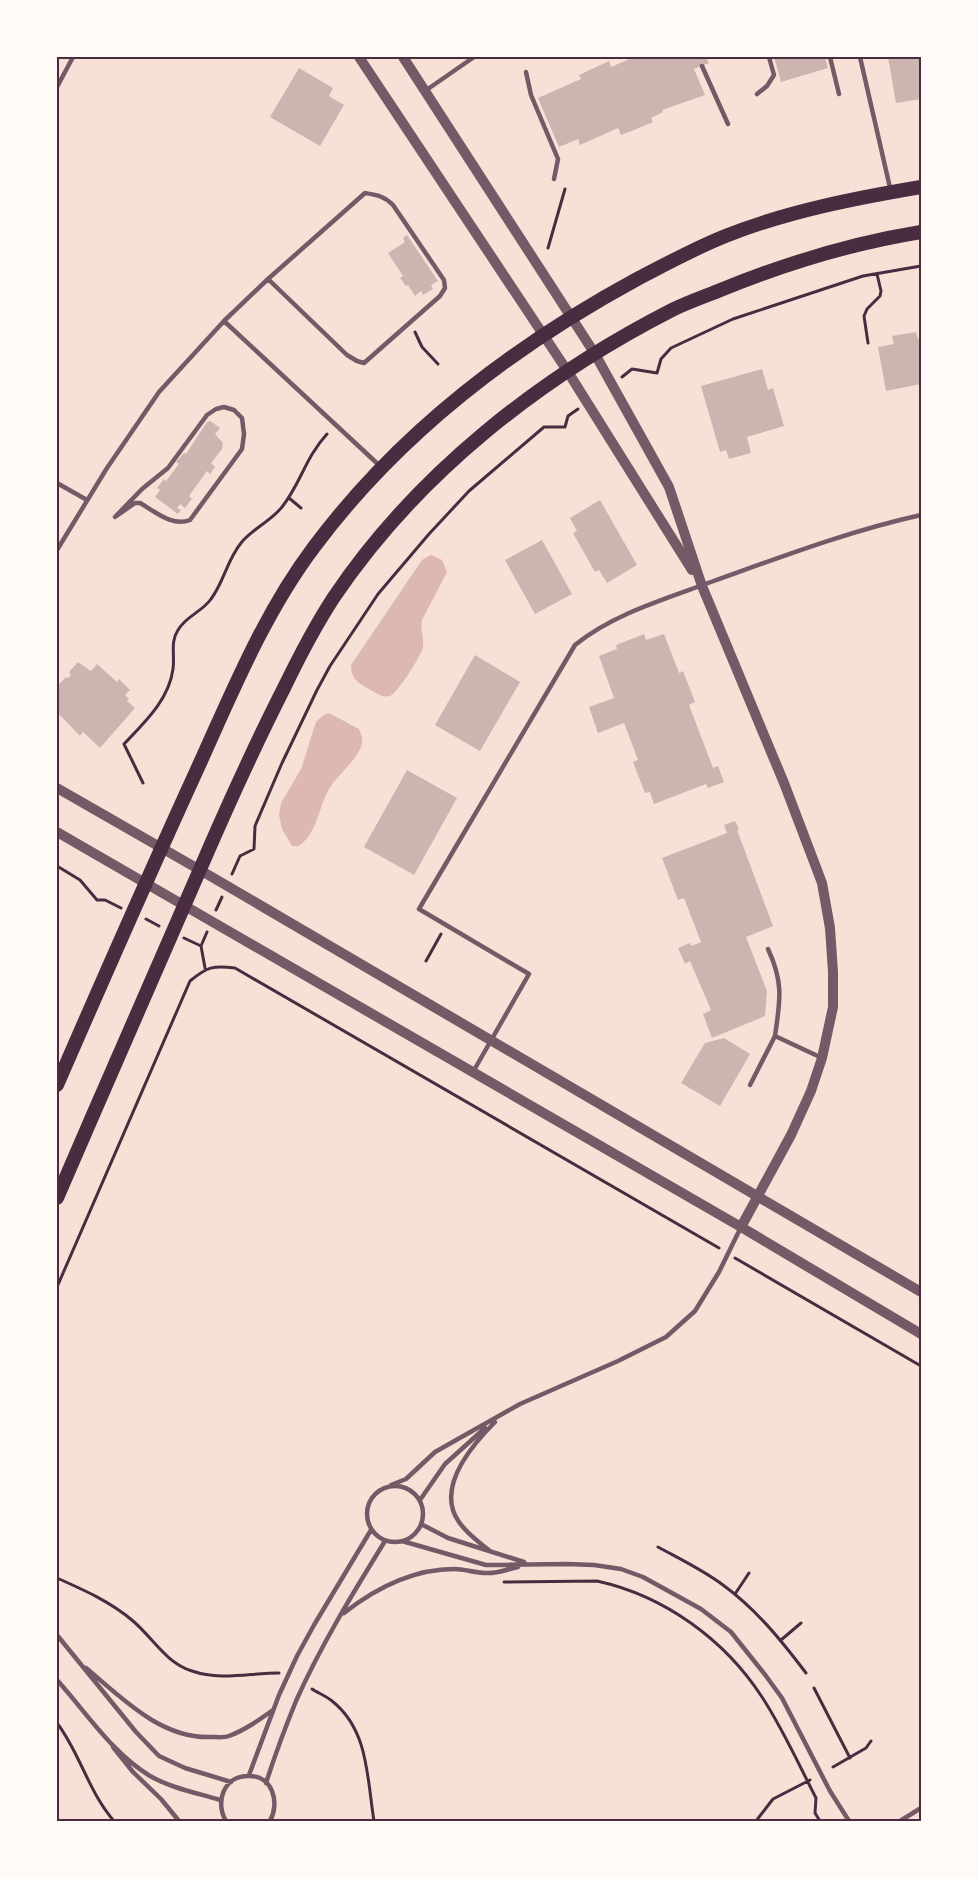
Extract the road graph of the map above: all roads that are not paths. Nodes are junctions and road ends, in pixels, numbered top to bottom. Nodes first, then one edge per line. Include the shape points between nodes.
1 (73, 57) edge
2 (359, 57) edge
3 (403, 57) edge
4 (474, 57) edge
5 (769, 57) edge
6 (830, 57) edge
7 (860, 57) edge
8 (702, 66) dead end
9 (526, 72) dead end
10 (57, 87) edge
11 (425, 91) junction
12 (757, 94) dead end
13 (839, 94) dead end
14 (728, 124) dead end
15 (554, 179) dead end
16 (921, 187) edge
17 (891, 192) junction
18 (921, 232) edge
19 (268, 279) junction
20 (571, 317) junction
21 (224, 321) junction
22 (543, 335) junction
23 (595, 354) junction
24 (567, 372) junction
25 (382, 468) junction
26 (57, 483) edge
27 (87, 500) junction
28 (921, 515) edge
29 (115, 517) joint
30 (57, 550) edge
31 (702, 586) junction
32 (57, 788) edge
33 (57, 832) edge
34 (161, 848) junction
35 (200, 870) junction
36 (145, 884) junction
37 (184, 905) junction
38 (768, 949) dead end
39 (775, 1036) junction
40 (491, 1040) junction
41 (822, 1058) junction
42 (473, 1072) junction
43 (57, 1085) edge
44 (750, 1085) dead end
45 (758, 1196) junction
46 (57, 1198) edge
47 (741, 1227) junction
48 (921, 1292) edge
49 (921, 1334) edge
50 (499, 1418) junction
51 (391, 1485) junction
52 (420, 1500) junction
53 (421, 1524) junction
54 (371, 1530) junction
55 (385, 1541) junction
56 (402, 1541) junction
57 (490, 1551) junction
58 (529, 1564) junction
59 (339, 1617) junction
60 (57, 1635) edge
61 (79, 1662) junction
62 (57, 1680) edge
63 (273, 1710) junction
64 (100, 1731) junction
65 (249, 1775) junction
66 (231, 1782) junction
67 (266, 1783) junction
68 (220, 1800) junction
69 (921, 1808) edge
70 (179, 1821) edge
71 (226, 1821) edge
72 (270, 1821) edge
73 (849, 1821) edge
74 (900, 1821) edge

1 - 10 lane
2 - 22 street
3 - 11 street
4 - 11 lane
5 - 12 lane via 774,75
6 - 13 lane
7 - 17 lane
8 - 14 lane
9 - 15 lane via 531,95 558,159
11 - 20 street
16 - 17 main road
17 - 20 main road via 834,204 729,235 674,259
18 - 23 main road via 845,247 754,276 674,309
19 - 19 lane via 347,355 364,363 445,288 444,280 387,199 364,194
19 - 21 lane
20 - 22 main road
20 - 23 street
21 - 25 lane
21 - 27 lane via 159,392
22 - 24 street
22 - 25 main road via 459,397
23 - 24 main road
23 - 31 street via 669,486
24 - 31 street
24 - 35 main road via 453,458 384,530 351,572 290,675
25 - 34 main road via 313,548 266,624
26 - 27 lane
27 - 30 lane
28 - 31 lane via 826,540
29 - 29 lane via 140,503 172,522 190,520 242,449 242,418 234,410 224,408 207,416 168,468
31 - 40 lane via 593,630 574,645 419,909 529,974
31 - 41 street via 822,883 833,972 833,1007
32 - 34 street
33 - 36 street
34 - 35 street
34 - 36 main road
35 - 37 main road
35 - 40 street
36 - 37 street
36 - 43 main road
37 - 42 street
37 - 46 main road
38 - 39 lane via 777,968 780,999
39 - 41 lane
39 - 44 lane
40 - 42 lane
40 - 45 street
41 - 45 street via 795,1126
42 - 47 street
45 - 47 street
45 - 48 street
47 - 49 street
47 - 50 lane via 695,1311 666,1337 520,1404
50 - 51 lane via 435,1452 406,1479
50 - 52 lane via 445,1464
50 - 57 lane via 477,1440 453,1482 452,1501 458,1521
51 - 52 lane via 408,1488
51 - 54 lane via 370,1499 366,1515
52 - 53 lane
53 - 56 lane via 417,1532
53 - 57 lane via 448,1538
54 - 55 lane
54 - 63 lane via 314,1625
55 - 56 lane
55 - 59 lane
56 - 58 lane via 486,1565
57 - 58 lane
58 - 59 lane via 488,1574 455,1569 423,1572 389,1583
58 - 73 lane via 621,1569 672,1592 731,1632 782,1698
59 - 67 lane via 304,1685
60 - 61 lane
61 - 63 lane via 144,1715 191,1738 228,1736
61 - 66 lane via 159,1756
62 - 64 lane
63 - 65 lane
64 - 68 lane via 150,1776
64 - 70 lane
65 - 66 lane
65 - 67 lane
66 - 68 lane
67 - 72 lane via 276,1805
68 - 71 lane
69 - 74 lane

